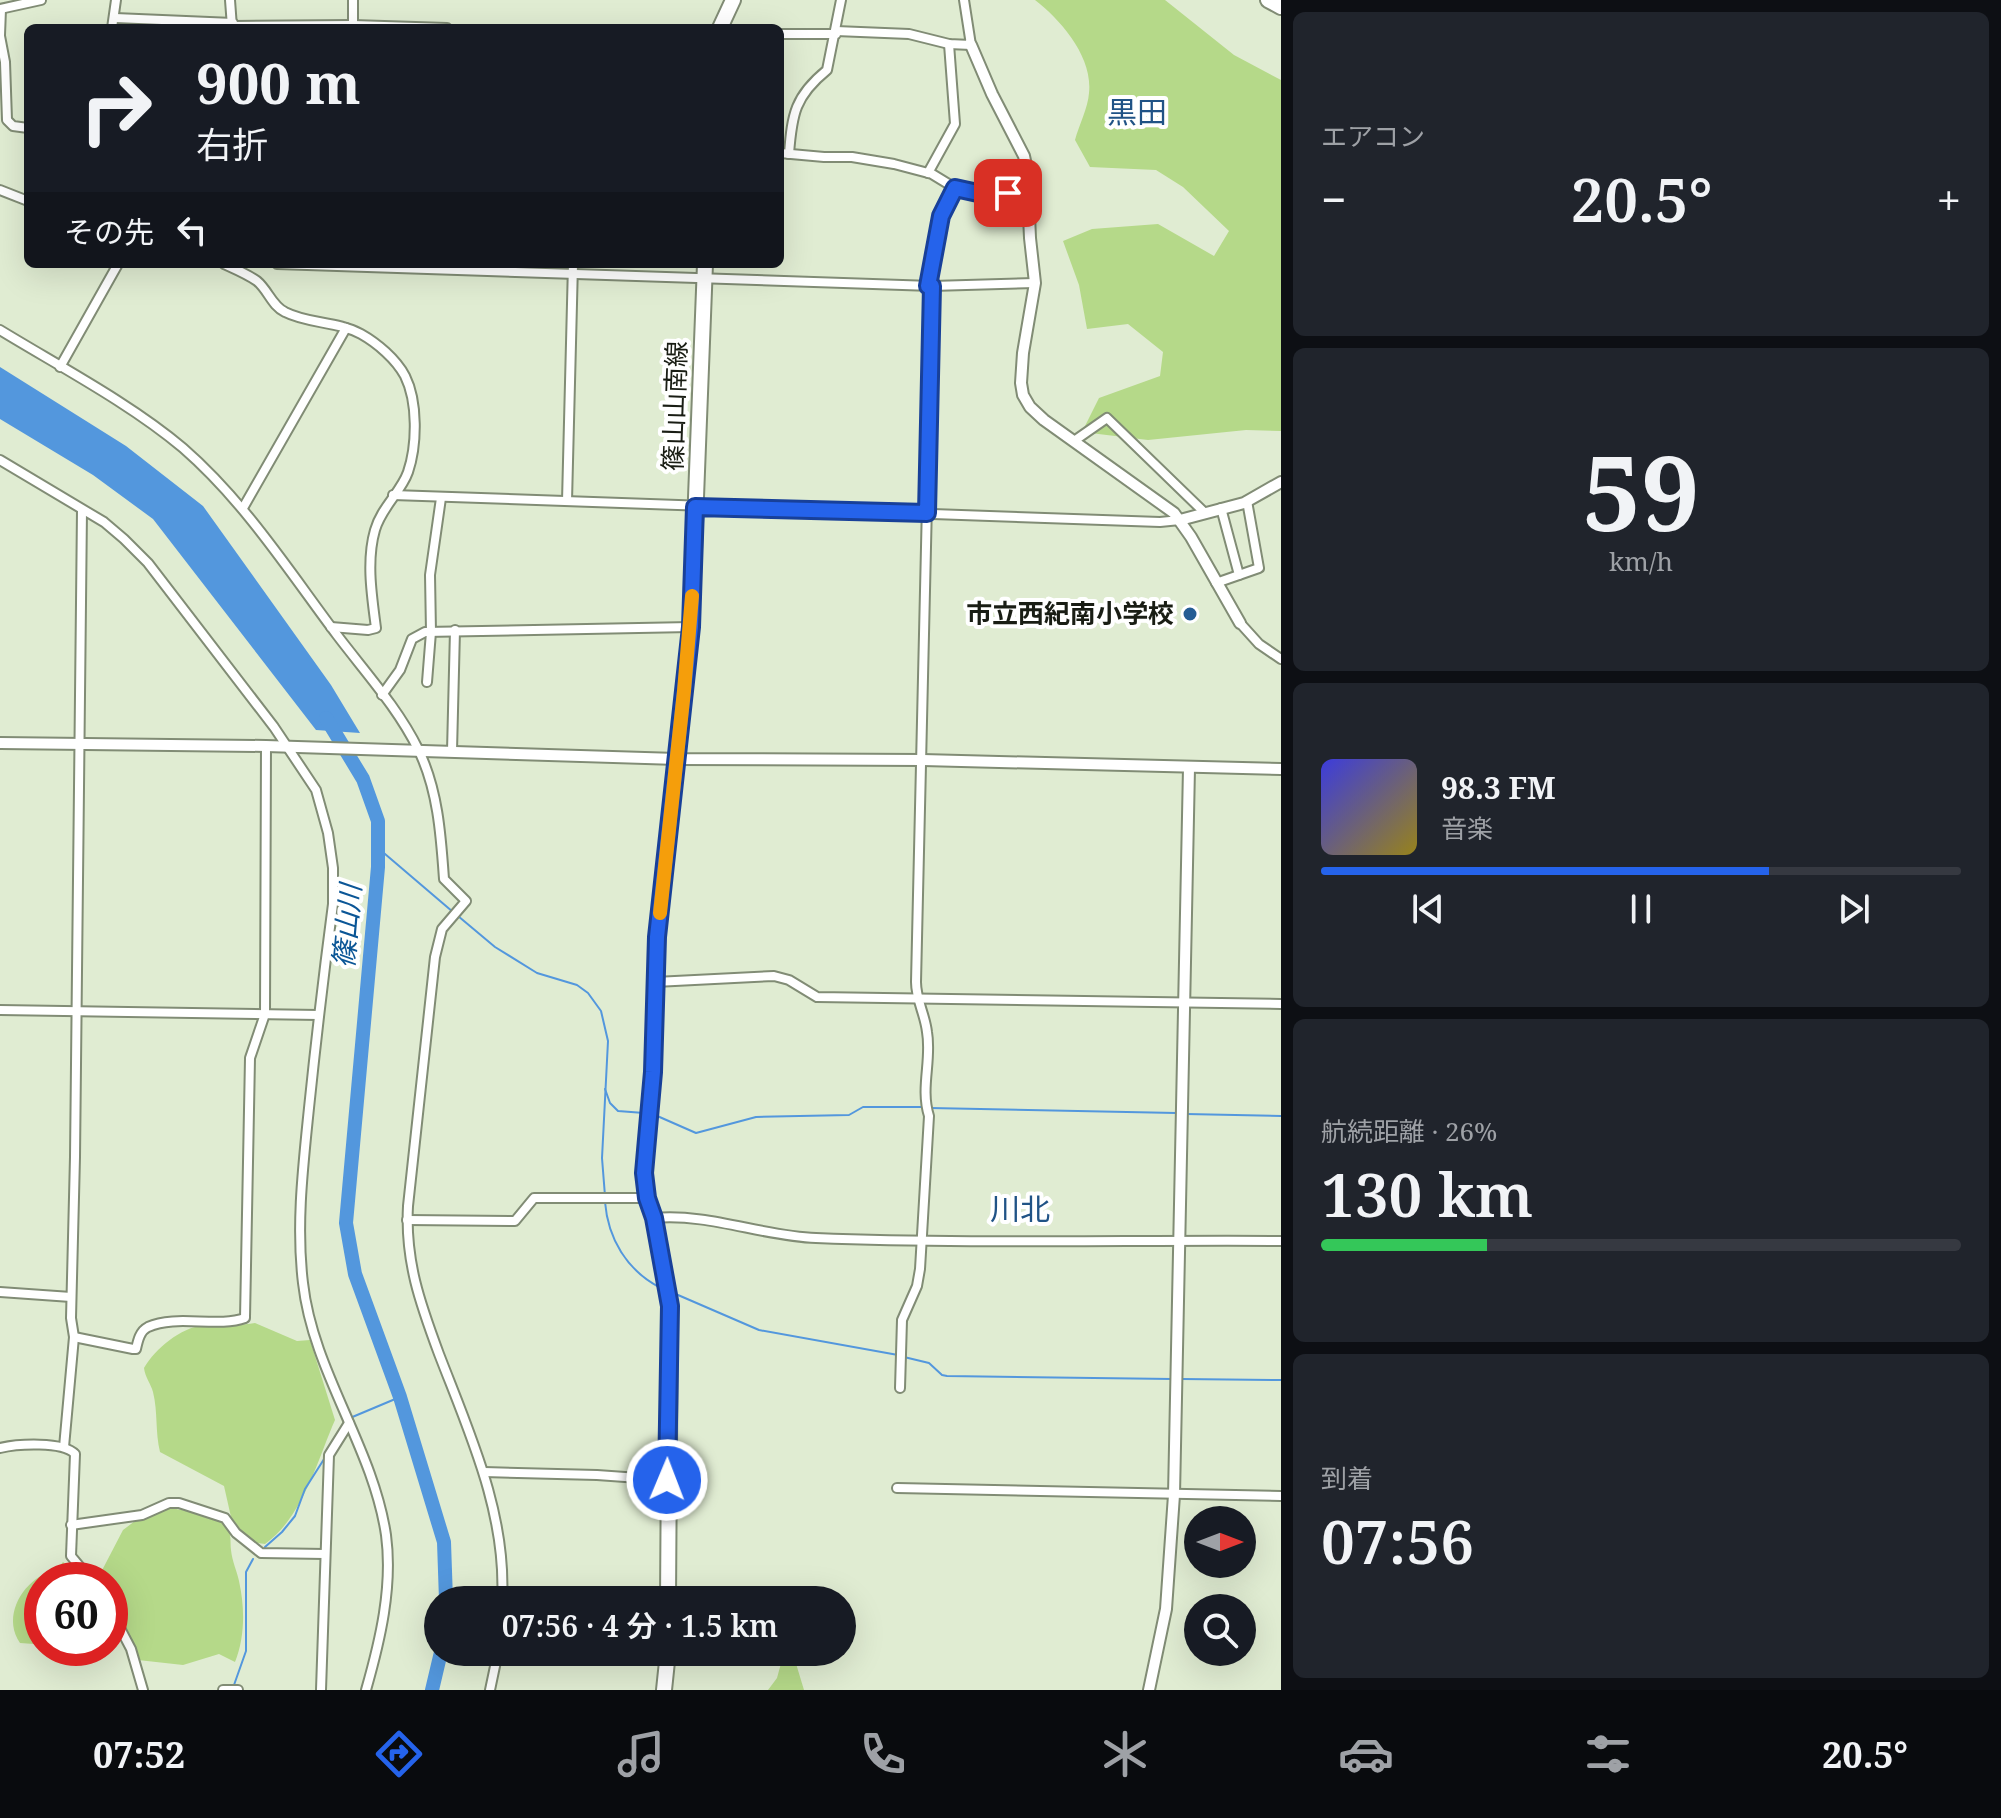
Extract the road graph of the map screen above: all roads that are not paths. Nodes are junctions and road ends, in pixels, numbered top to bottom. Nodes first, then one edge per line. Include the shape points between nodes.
1 (41, 0) edge
2 (116, 0) edge
3 (230, 0) edge
4 (353, 0) edge
5 (733, 0) edge
6 (841, 0) edge
7 (964, 0) edge
8 (1268, 0) edge
9 (1281, 7) edge
10 (1, 9) edge
11 (114, 23) edge
12 (153, 24) edge
13 (232, 24) edge
14 (353, 24) edge
15 (722, 24) edge
16 (836, 32) junction
17 (784, 34) edge
18 (0, 35) edge
19 (949, 44) junction
20 (971, 45) junction
21 (24, 127) edge
22 (784, 153) edge
23 (928, 173) junction
24 (955, 188) junction
25 (0, 190) edge
26 (1028, 190) junction
27 (24, 199) edge
28 (116, 268) edge
29 (232, 268) edge
30 (514, 268) edge
31 (573, 269) edge
32 (705, 272) edge
33 (1035, 283) junction
34 (930, 286) junction
35 (346, 328) junction
36 (0, 330) edge
37 (60, 367) junction
38 (1074, 441) junction
39 (0, 460) edge
40 (1281, 482) edge
41 (393, 495) junction
42 (441, 498) junction
43 (567, 501) junction
44 (1247, 501) junction
45 (695, 507) junction
46 (243, 508) junction
47 (1221, 508) junction
48 (82, 510) junction
49 (927, 513) junction
50 (1205, 513) junction
51 (1180, 520) junction
52 (1239, 575) junction
53 (1216, 583) junction
54 (1240, 623) joint
55 (331, 627) junction
56 (691, 627) junction
57 (455, 630) junction
58 (431, 632) junction
59 (1281, 659) edge
60 (427, 682) dead end
61 (382, 695) junction
62 (0, 743) edge
63 (81, 744) junction
64 (266, 746) junction
65 (289, 747) junction
66 (415, 750) junction
67 (452, 751) junction
68 (677, 759) junction
69 (923, 760) junction
70 (1189, 768) junction
71 (1281, 769) edge
72 (654, 982) junction
73 (916, 998) junction
74 (1185, 1002) junction
75 (1281, 1004) edge
76 (0, 1010) edge
77 (76, 1011) junction
78 (265, 1014) junction
79 (319, 1015) junction
80 (647, 1198) junction
81 (654, 1218) junction
82 (407, 1220) junction
83 (1179, 1240) junction
84 (1281, 1241) edge
85 (920, 1242) junction
86 (0, 1292) edge
87 (71, 1297) junction
88 (74, 1337) junction
89 (900, 1388) dead end
90 (349, 1423) junction
91 (64, 1447) junction
92 (0, 1448) edge
93 (484, 1472) junction
94 (667, 1480) junction
95 (897, 1488) dead end
96 (1174, 1495) junction
97 (1281, 1496) edge
98 (71, 1525) junction
99 (325, 1554) junction
100 (76, 1562) edge
101 (501, 1586) edge
102 (668, 1586) edge
103 (128, 1643) edge
104 (495, 1666) edge
105 (667, 1666) edge
106 (143, 1690) edge
107 (223, 1690) edge
108 (238, 1690) edge
109 (321, 1690) edge
110 (366, 1690) edge
111 (490, 1690) edge
112 (664, 1690) edge
113 (1149, 1690) edge

1 - 10 street
2 - 11 street
3 - 13 street
4 - 14 street
5 - 15 main road
6 - 16 street
7 - 20 street
8 - 9 main road
10 - 18 street
11 - 12 street
16 - 17 street
16 - 19 street via 909,34
16 - 22 street via 827,70 796,104
18 - 21 street via 7,120
19 - 20 street
19 - 23 street via 955,124
20 - 26 street via 1024,156
22 - 23 street via 852,157
23 - 24 street
24 - 26 street via 987,195
24 - 34 street via 941,216
25 - 27 street
26 - 33 street
28 - 37 street
29 - 35 street via 256,280 287,314
30 - 31 street
31 - 32 street
31 - 43 street
32 - 34 street
32 - 45 main road, 篠山山南線
33 - 34 street
33 - 38 street via 1023,353 1023,395 1044,420
34 - 49 street
35 - 41 street via 387,353 405,376 415,431 407,473
35 - 46 street
36 - 37 street
37 - 46 street via 148,420
38 - 50 street via 1107,418
38 - 51 street
39 - 48 street
40 - 44 street
41 - 42 street
41 - 55 street via 374,531 370,588 376,628
42 - 43 street
42 - 58 street via 430,575
43 - 45 street
44 - 47 street
44 - 52 street via 1259,568
45 - 49 street
45 - 56 main road, 篠山山南線
46 - 55 street
47 - 50 street
47 - 52 street
48 - 63 street
48 - 65 street via 104,522 148,563
49 - 51 street
49 - 69 street
50 - 51 street
51 - 53 street
52 - 53 street
53 - 54 street
54 - 59 street
55 - 61 street
56 - 57 street
56 - 68 main road, 篠山山南線
57 - 58 street
57 - 67 street
58 - 60 street
58 - 61 street via 412,639 400,670
61 - 66 street
62 - 63 street
63 - 64 street
63 - 77 street
64 - 65 street
64 - 78 street
65 - 66 street
65 - 79 street via 316,790 333,868
66 - 67 street
66 - 82 street via 433,790 444,879 466,901 438,938
67 - 68 street
68 - 69 street
68 - 72 main road, 篠山山南線
69 - 70 street
69 - 73 street
70 - 71 street
70 - 74 street
72 - 73 street via 782,977 817,997
72 - 80 main road, 篠山山南線
73 - 74 street
73 - 85 street via 928,1033 929,1116
74 - 75 street
74 - 83 street
76 - 77 street
77 - 78 street
77 - 87 street
78 - 79 street
78 - 88 street via 250,1058 245,1318 147,1328 136,1349
79 - 90 street via 299,1207 303,1282 325,1368
80 - 81 main road, 篠山山南線
80 - 82 street via 534,1198 515,1221
81 - 85 street via 682,1215 800,1237
81 - 94 main road, 篠山山南線 via 670,1306
82 - 93 street via 416,1291
83 - 84 street
83 - 85 street
83 - 96 street
85 - 89 street via 917,1286 902,1320
86 - 87 street
87 - 88 street
88 - 91 street
90 - 99 street via 329,1455
90 - 110 street via 386,1536 386,1597
91 - 92 street
91 - 98 street via 75,1454
93 - 94 street
93 - 101 street via 500,1547
94 - 102 main road, 篠山山南線
95 - 96 street
96 - 97 street
96 - 113 street via 1166,1609
98 - 99 street via 142,1515 179,1503 225,1518 261,1553
98 - 100 street via 71,1556
99 - 109 street
103 - 106 street
104 - 111 street
105 - 112 main road
107 - 108 street

